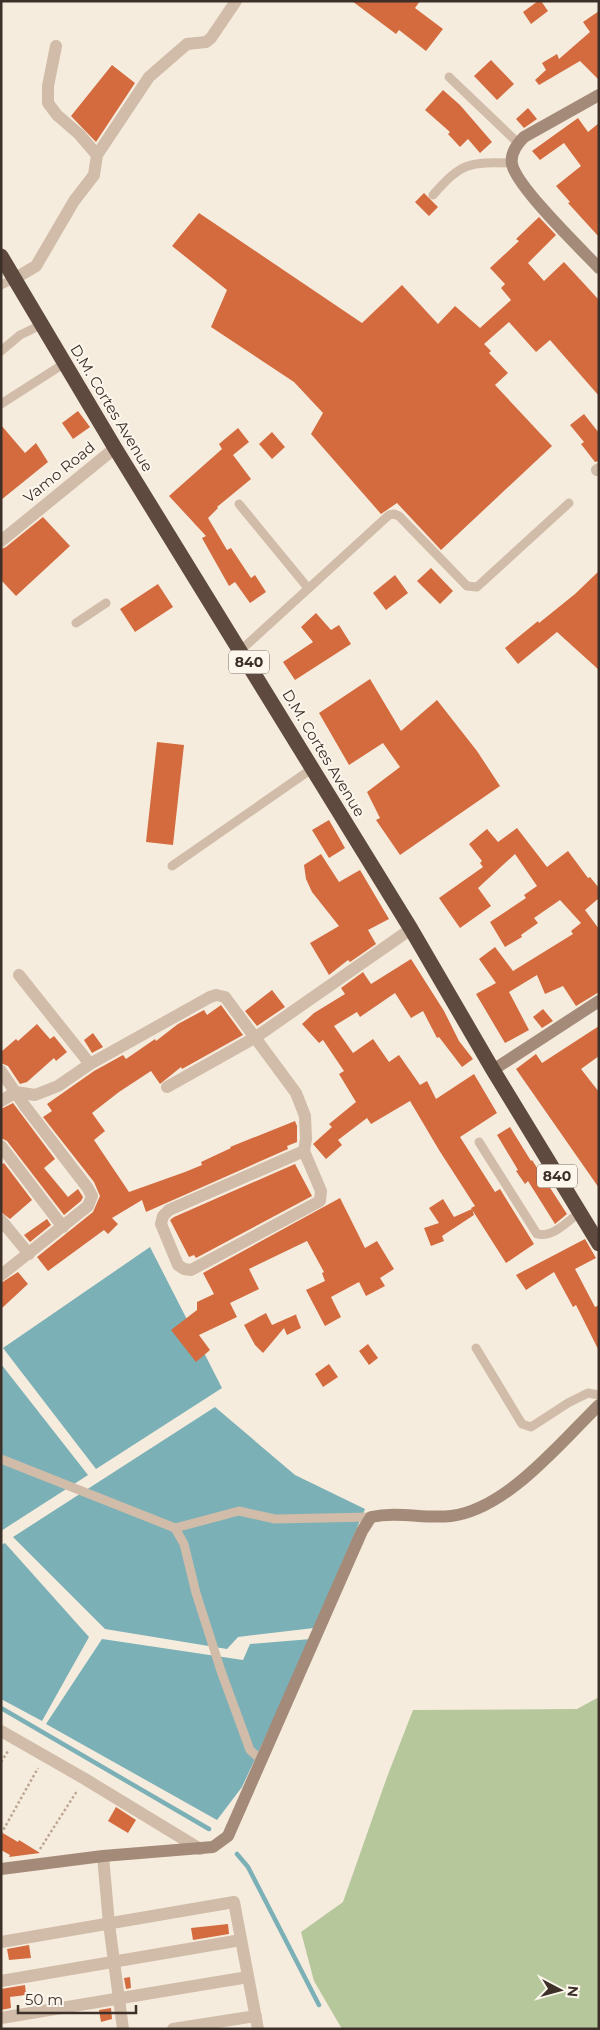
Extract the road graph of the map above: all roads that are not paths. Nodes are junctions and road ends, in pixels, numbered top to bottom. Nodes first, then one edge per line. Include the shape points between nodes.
1 (236, 1) edge
2 (56, 46) dead end
3 (449, 77) dead end
4 (599, 95) edge
5 (518, 143) junction
6 (97, 156) junction
7 (512, 163) junction
8 (433, 195) dead end
9 (1, 256) edge
10 (599, 268) edge
11 (8, 282) edge
12 (41, 325) junction
13 (1, 352) edge
14 (65, 363) junction
15 (1, 404) edge
16 (115, 448) junction
17 (569, 503) dead end
18 (239, 504) dead end
19 (1, 542) edge
20 (308, 588) junction
21 (106, 602) dead end
22 (76, 623) dead end
23 (241, 650) junction
24 (313, 768) junction
25 (172, 866) dead end
26 (411, 929) junction
27 (19, 975) dead end
28 (599, 1001) edge
29 (256, 1037) junction
30 (90, 1064) junction
31 (493, 1070) junction
32 (1, 1071) edge
33 (167, 1087) dead end
34 (16, 1092) junction
35 (1, 1101) edge
36 (480, 1142) dead end
37 (1, 1146) edge
38 (304, 1151) junction
39 (580, 1212) junction
40 (1, 1220) edge
41 (63, 1227) junction
42 (599, 1244) edge
43 (29, 1254) junction
44 (1, 1275) edge
45 (476, 1348) dead end
46 (599, 1394) edge
47 (599, 1405) edge
48 (1, 1459) edge
49 (371, 1517) junction
50 (175, 1528) junction
51 (1, 1731) edge
52 (261, 1760) junction
53 (200, 1849) junction
54 (103, 1856) junction
55 (1, 1869) edge
56 (108, 1924) junction
57 (241, 1940) junction
58 (1, 1942) edge
59 (114, 1961) junction
60 (248, 1977) junction
61 (1, 1981) edge
62 (119, 1999) junction
63 (1, 2018) edge
64 (257, 2022) edge
65 (123, 2029) edge
66 (173, 2029) edge

1 - 6 street via 211,38 206,42 187,44 149,77
2 - 6 street via 48,103
3 - 5 lane
4 - 5 street
5 - 7 street
6 - 11 street via 94,175 74,201 36,266
7 - 8 lane via 474,163 449,176
7 - 10 street via 526,189
9 - 11 highway, D.M. Cortes Avenue / 840
11 - 12 highway, D.M. Cortes Avenue / 840
12 - 13 lane via 20,335
12 - 14 highway, D.M. Cortes Avenue / 840
14 - 15 lane
14 - 16 highway, D.M. Cortes Avenue / 840
16 - 19 street, Vamo Road
16 - 23 highway, D.M. Cortes Avenue / 840
17 - 20 lane via 477,587 467,586 394,514 389,515
18 - 20 lane
20 - 23 lane
21 - 22 lane
23 - 24 highway, D.M. Cortes Avenue / 840
24 - 25 lane
24 - 26 highway, D.M. Cortes Avenue / 840
26 - 29 street
26 - 31 highway, D.M. Cortes Avenue / 840
27 - 30 street
28 - 31 street
29 - 30 street via 225,998 216,995
29 - 33 street
29 - 38 street via 296,1093 305,1116
30 - 34 street via 44,1092 35,1095
31 - 39 highway, D.M. Cortes Avenue / 840
32 - 34 street
34 - 35 street
34 - 41 street via 92,1196 88,1206
36 - 39 lane via 537,1234 544,1236 557,1230
37 - 41 street
38 - 38 street via 321,1191 320,1201 191,1270 178,1265 161,1224 168,1210
39 - 42 highway, D.M. Cortes Avenue / 840
40 - 43 street
41 - 43 street
43 - 44 street
45 - 46 lane via 522,1424 531,1427 588,1393
47 - 49 street via 520,1483 470,1512 451,1516 386,1514
48 - 50 lane
49 - 50 lane via 276,1519 239,1511
49 - 52 street
50 - 52 lane via 184,1544 196,1593 250,1750
51 - 53 street
52 - 53 street via 228,1836 213,1847
53 - 54 street
54 - 55 street
54 - 56 street
56 - 57 street via 234,1902
56 - 58 street
56 - 59 street
57 - 59 street
57 - 60 street
59 - 61 street
59 - 62 street
60 - 62 street
60 - 64 street
62 - 63 street
62 - 65 street
64 - 66 street

